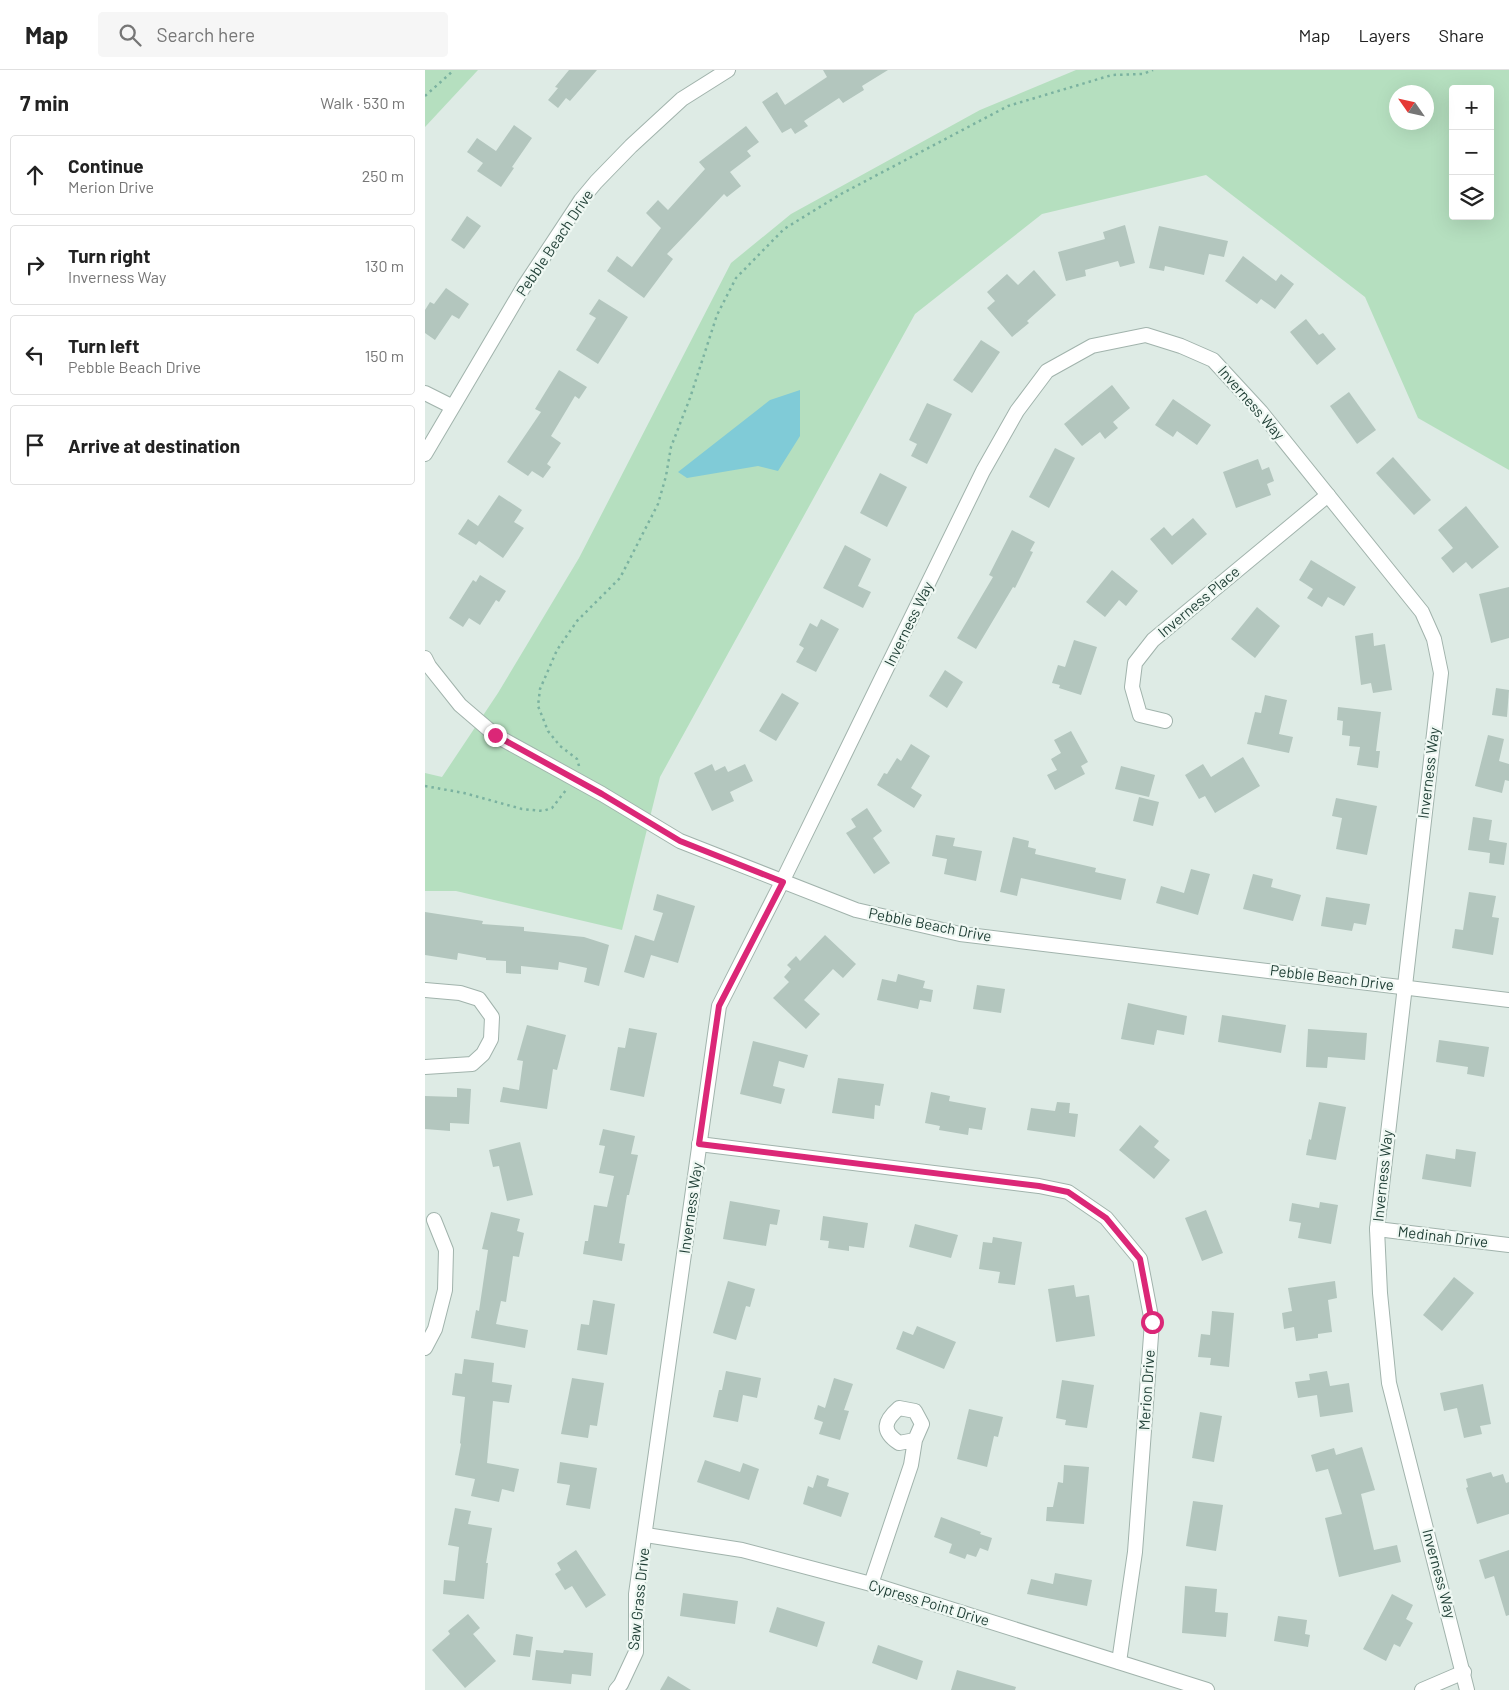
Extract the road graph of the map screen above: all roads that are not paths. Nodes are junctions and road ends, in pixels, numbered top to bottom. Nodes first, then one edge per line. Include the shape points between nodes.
1 (728, 70) edge
2 (425, 393) edge
3 (451, 406) junction
4 (425, 454) edge
5 (1327, 495) junction
6 (425, 658) edge
7 (1165, 721) dead end
8 (783, 882) junction
9 (1404, 987) junction
10 (425, 990) edge
11 (1509, 1000) edge
12 (425, 1067) edge
13 (699, 1144) junction
14 (434, 1220) dead end
15 (1377, 1229) junction
16 (1509, 1246) edge
17 (425, 1348) edge
18 (915, 1440) dead end
19 (646, 1534) junction
20 (871, 1584) junction
21 (1119, 1662) junction
22 (1464, 1672) junction
23 (616, 1690) edge
24 (1207, 1690) edge
25 (1422, 1690) edge
26 (1467, 1690) edge

1 - 3 street, Pebble Beach Drive via 682,99 631,146 581,200
2 - 3 street
3 - 4 street, Pebble Beach Drive
5 - 7 street, Inverness Place via 1153,640 1135,663 1132,687 1141,715
5 - 8 street, Inverness Way via 1261,412 1213,360 1146,336 1092,346 1047,371 1017,411 983,471
5 - 9 street, Inverness Way via 1422,612 1434,638 1441,673
6 - 8 street, Pebble Beach Drive via 460,705 495,735 680,841
8 - 9 street, Pebble Beach Drive via 856,910 960,934
8 - 13 street, Inverness Way via 719,1006
9 - 11 street, Pebble Beach Drive
9 - 15 street, Inverness Way
10 - 12 street via 460,992 479,999 492,1017 491,1039 483,1054 471,1064
13 - 19 street, Inverness Way
13 - 21 street, Merion Drive via 1068,1192 1106,1218 1140,1259 1152,1322 1135,1552
14 - 17 street via 445,1250 445,1290 435,1329
15 - 16 street, Medinah Drive
15 - 22 street, Inverness Way via 1389,1383
18 - 20 street via 911,1465
19 - 20 street, Cypress Point Drive via 742,1550
19 - 23 street, Saw Grass Drive via 636,1594 636,1652
20 - 21 street, Cypress Point Drive
21 - 24 street, Cypress Point Drive
22 - 25 street
22 - 26 street, Inverness Way

